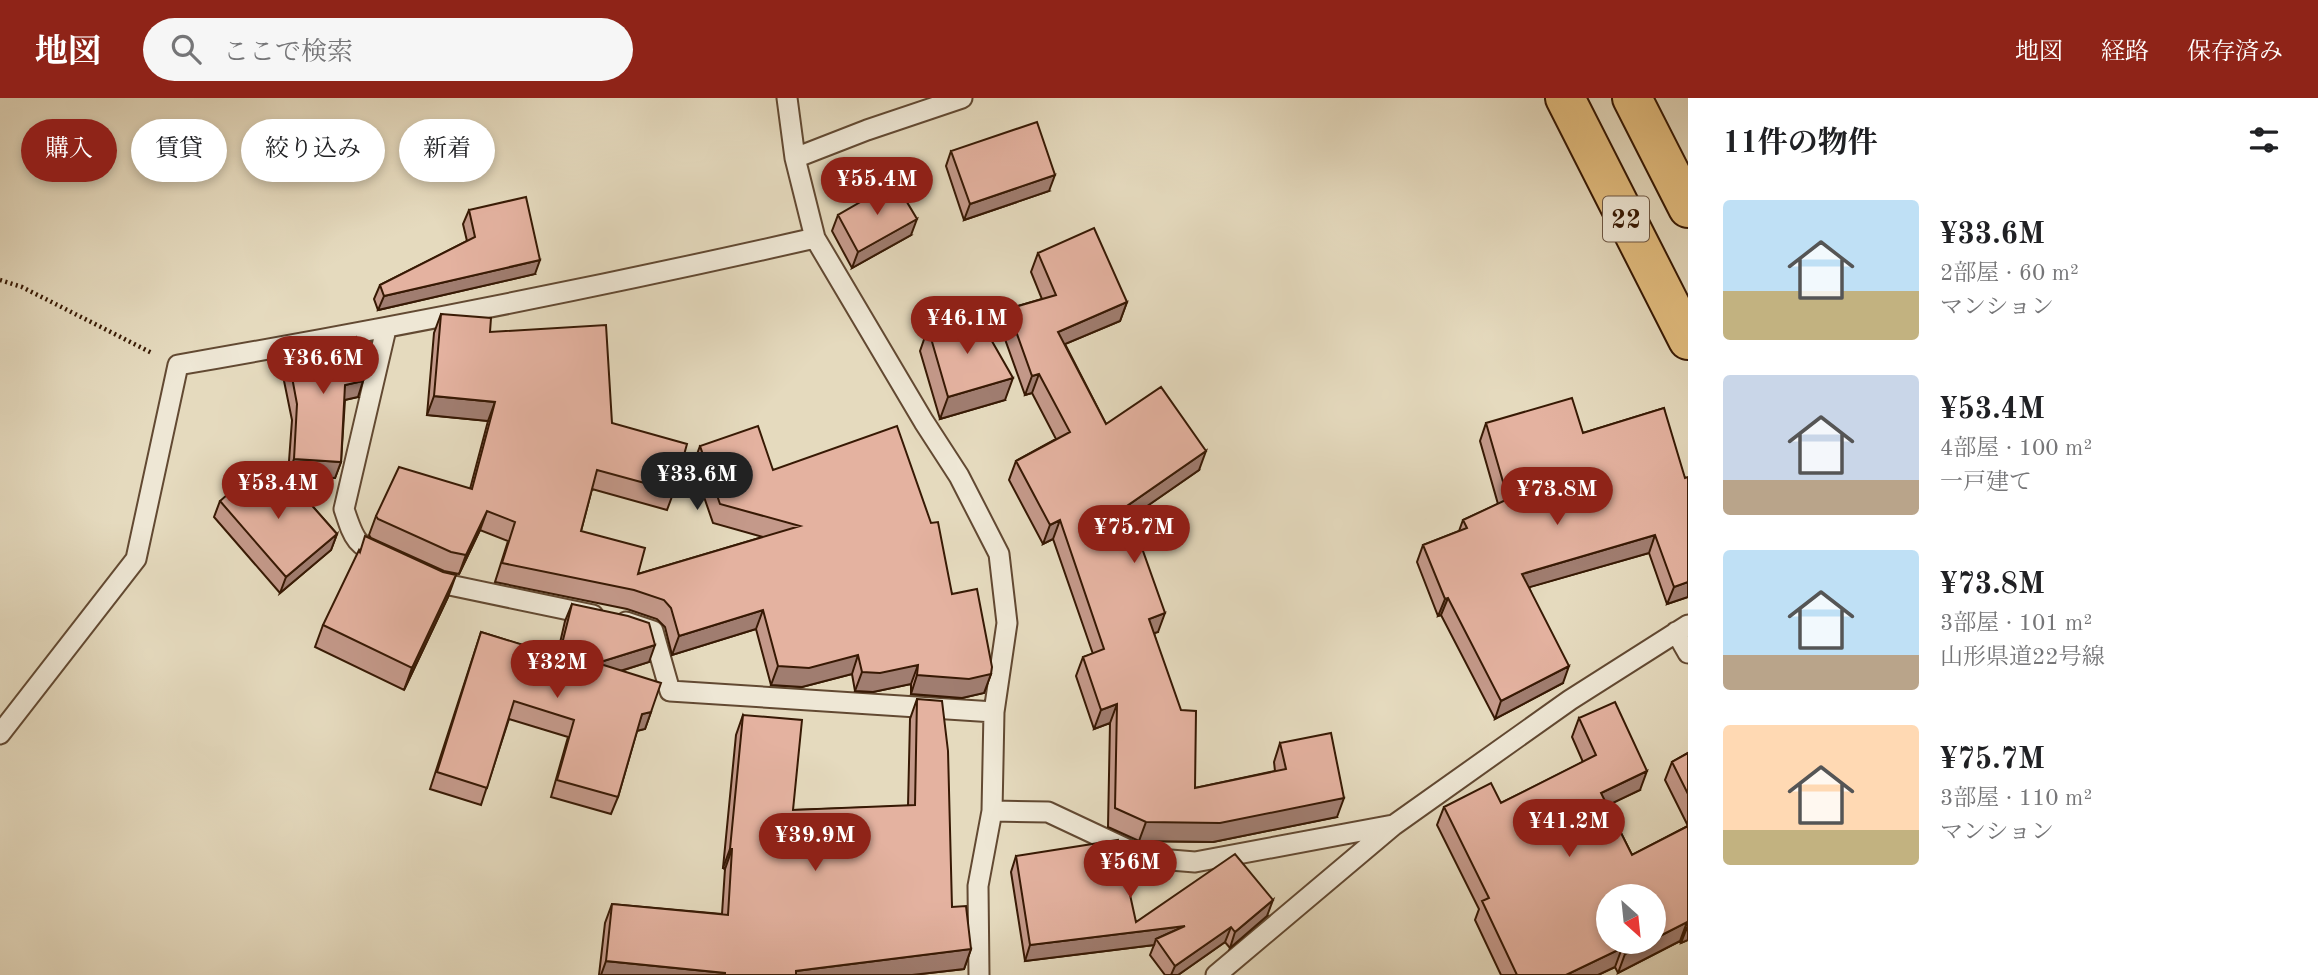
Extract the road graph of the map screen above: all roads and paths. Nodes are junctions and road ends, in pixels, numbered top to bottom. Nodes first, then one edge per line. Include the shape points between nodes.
1 (787, 98) edge
2 (962, 98) edge
3 (1565, 98) edge
4 (1632, 98) edge
5 (795, 158) junction
6 (1688, 208) edge
7 (815, 238) junction
8 (0, 280) edge
9 (386, 329) junction
10 (1688, 340) edge
11 (178, 365) junction
12 (1682, 628) edge
13 (1688, 653) edge
14 (994, 712) junction
15 (0, 734) edge
16 (992, 811) junction
17 (1394, 825) junction
18 (979, 975) edge
19 (1216, 975) edge

1 - 5 lane
2 - 5 lane
3 - 10 main road, 22
4 - 6 main road, 22
5 - 7 lane
7 - 9 lane
7 - 14 lane via 959,476 999,554 1007,623
8 - 11 path
9 - 11 lane
9 - 14 lane via 344,509 363,548 440,583 625,621 653,631 670,691
11 - 15 lane via 136,559
12 - 13 lane
12 - 17 lane via 1570,700
14 - 16 lane
16 - 17 lane via 1048,812 1146,858 1195,862
16 - 18 lane via 978,886
17 - 19 lane

